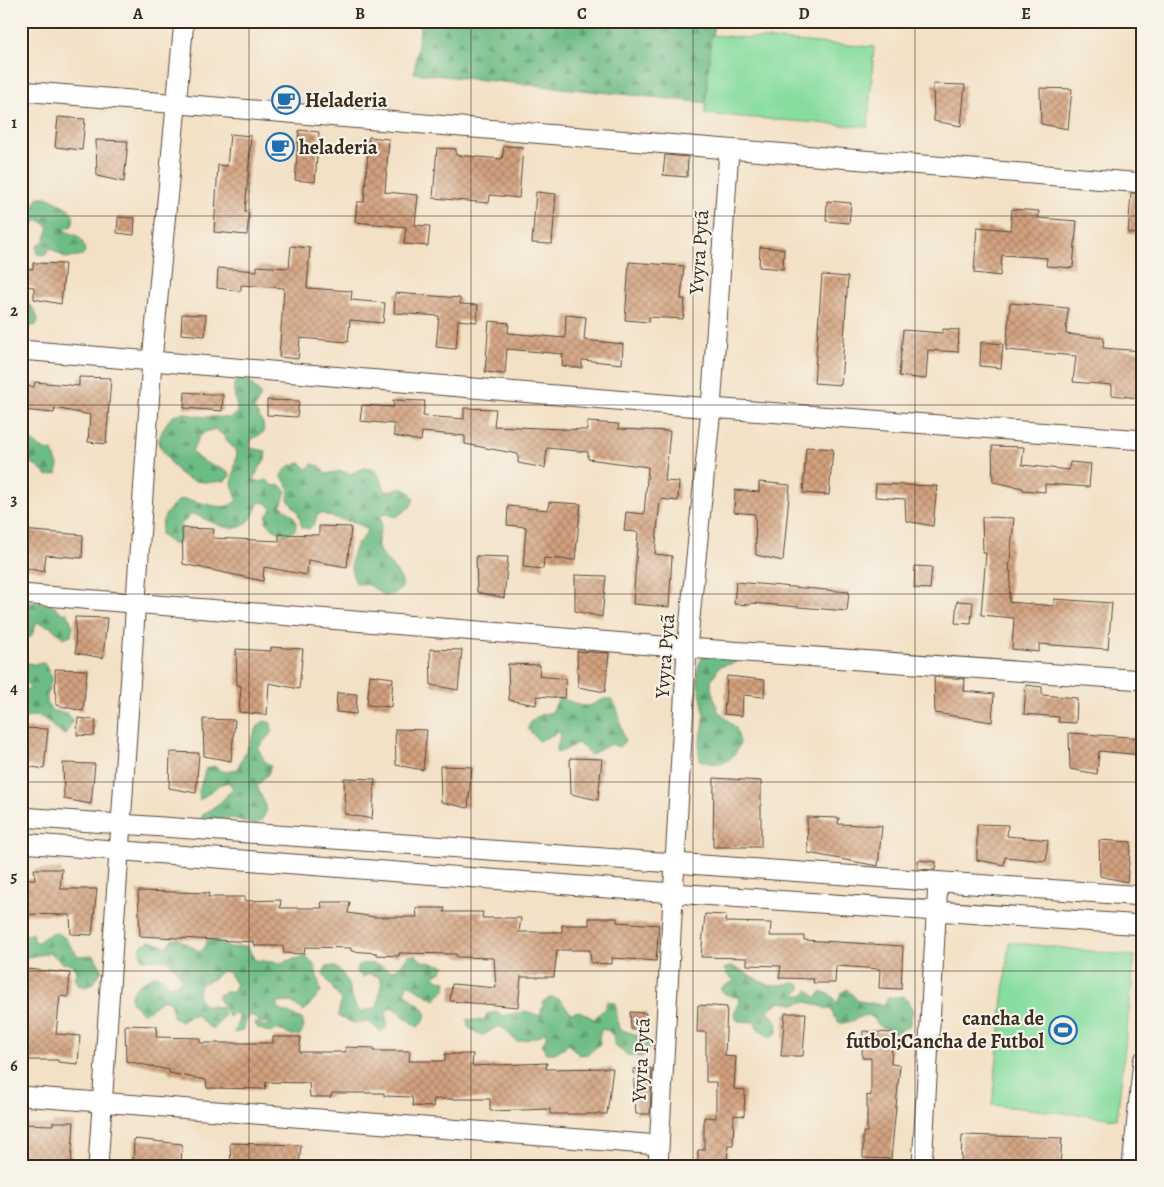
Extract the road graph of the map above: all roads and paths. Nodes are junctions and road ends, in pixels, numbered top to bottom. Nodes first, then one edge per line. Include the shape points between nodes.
1 (184, 21) edge
2 (21, 91) edge
3 (178, 104) junction
4 (728, 150) junction
5 (1143, 183) edge
6 (21, 350) edge
7 (152, 361) junction
8 (711, 408) junction
9 (1143, 440) edge
10 (21, 594) edge
11 (137, 604) junction
12 (687, 648) junction
13 (1143, 680) edge
14 (21, 817) edge
15 (121, 824) junction
16 (21, 843) edge
17 (119, 851) junction
18 (675, 863) junction
19 (938, 882) junction
20 (673, 894) junction
21 (1143, 896) edge
22 (936, 912) junction
23 (1143, 925) edge
24 (1143, 1061) edge
25 (21, 1096) edge
26 (102, 1101) junction
27 (659, 1145) junction
28 (1136, 1163) edge
29 (98, 1166) edge
30 (658, 1166) edge
31 (922, 1166) edge

1 - 3 street
2 - 3 street
3 - 4 street
3 - 7 street
4 - 5 street
4 - 8 street, Yvyra Pytã
6 - 7 street
7 - 8 street
7 - 11 street
8 - 9 street
8 - 12 street, Yvyra Pytã
10 - 11 street
11 - 12 street
11 - 15 street
12 - 13 street
12 - 18 street, Yvyra Pytã
14 - 15 street
15 - 17 street
15 - 18 street
16 - 17 street
17 - 20 street
17 - 26 street
18 - 19 street
18 - 20 street, Yvyra Pytã
19 - 21 street
19 - 22 street
20 - 22 street
20 - 27 street, Yvyra Pytã
22 - 23 street
22 - 31 street
24 - 28 street
25 - 26 street
26 - 27 street
26 - 29 street
27 - 30 street, Yvyra Pytã

